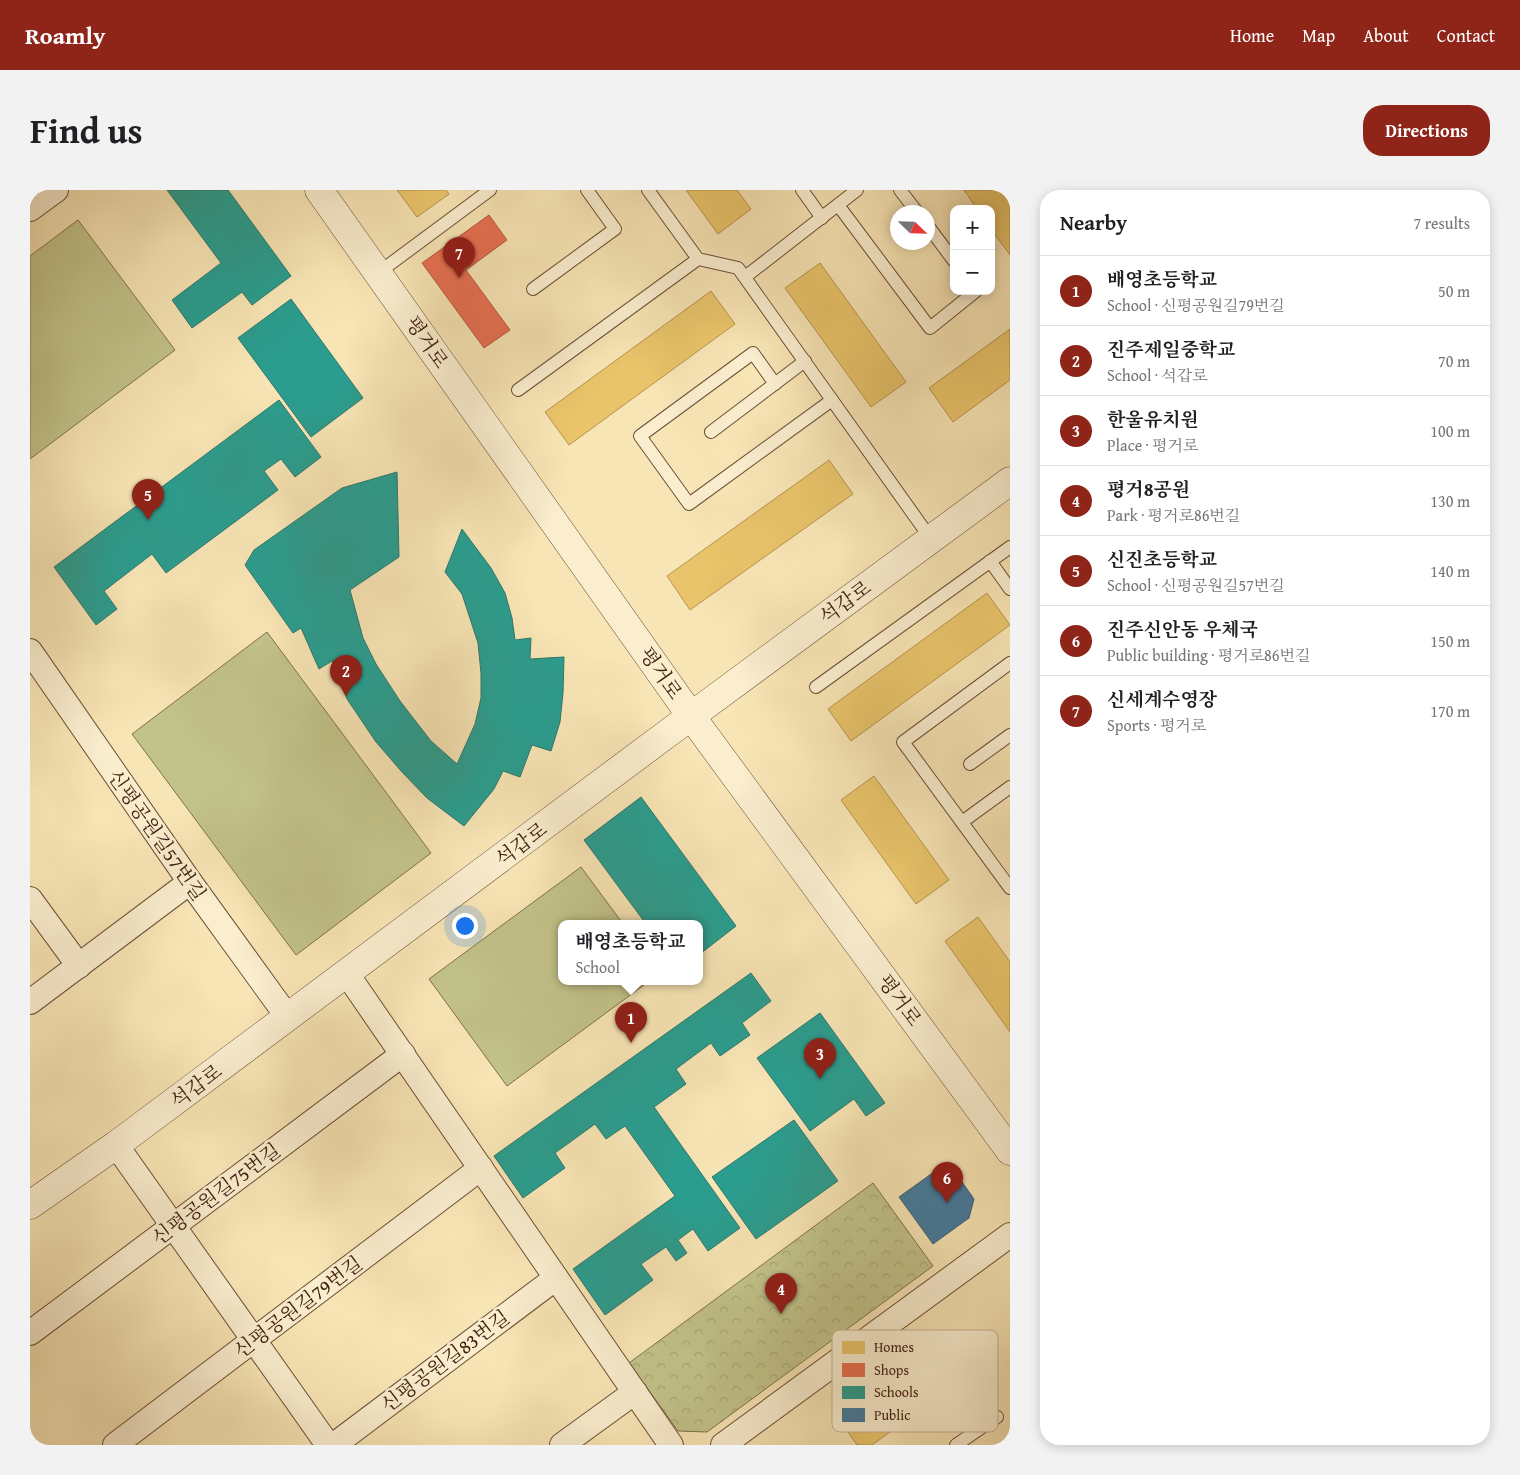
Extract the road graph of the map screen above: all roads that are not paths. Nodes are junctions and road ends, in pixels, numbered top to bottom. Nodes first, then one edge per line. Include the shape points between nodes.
1 (56, 190) edge
2 (319, 190) edge
3 (490, 190) edge
4 (587, 190) edge
5 (648, 190) edge
6 (802, 190) edge
7 (857, 190) edge
8 (900, 190) edge
9 (838, 205) junction
10 (912, 205) edge
11 (30, 209) edge
12 (822, 218) junction
13 (935, 235) edge
14 (950, 256) edge
15 (698, 259) junction
16 (378, 273) junction
17 (745, 277) junction
18 (533, 289) dead end
19 (971, 295) edge
20 (805, 362) junction
21 (775, 384) junction
22 (518, 390) dead end
23 (832, 400) junction
24 (711, 432) dead end
25 (1010, 481) edge
26 (930, 539) junction
27 (1010, 547) edge
28 (990, 561) junction
29 (1010, 589) edge
30 (30, 651) edge
31 (1010, 663) edge
32 (816, 687) dead end
33 (691, 716) junction
34 (1010, 735) edge
35 (970, 764) dead end
36 (1010, 787) edge
37 (962, 822) junction
38 (190, 882) junction
39 (1010, 888) edge
40 (30, 899) edge
41 (79, 966) junction
42 (347, 974) junction
43 (30, 1002) edge
44 (287, 1016) junction
45 (403, 1054) junction
46 (116, 1146) junction
47 (1010, 1151) edge
48 (481, 1168) junction
49 (30, 1205) edge
50 (173, 1226) junction
51 (1010, 1235) edge
52 (556, 1278) junction
53 (881, 1330) edge
54 (30, 1333) edge
55 (254, 1340) junction
56 (832, 1366) edge
57 (634, 1392) junction
58 (975, 1432) edge
59 (115, 1445) edge
60 (328, 1445) edge
61 (334, 1445) edge
62 (562, 1445) edge
63 (671, 1445) edge
64 (724, 1445) edge
65 (956, 1445) edge

1 - 11 street
2 - 16 street, 평거로
3 - 16 lane
4 - 18 lane via 615,229
5 - 15 lane
6 - 12 lane
7 - 9 lane
8 - 10 lane
9 - 12 lane
9 - 19 lane via 930,328
12 - 17 lane
13 - 14 lane
15 - 17 lane via 738,268
15 - 22 lane
16 - 33 street, 평거로
17 - 20 lane
20 - 21 lane
20 - 23 lane
21 - 23 lane via 753,353 640,436 689,504
21 - 24 lane
23 - 26 lane
25 - 26 street, 석갑로
26 - 33 street, 석갑로
27 - 28 lane
28 - 29 lane
28 - 32 lane
30 - 38 street, 신평공원길57번길
31 - 37 lane via 903,742
33 - 42 street, 석갑로
33 - 47 street, 평거로
34 - 35 lane
36 - 37 lane
37 - 39 lane
38 - 41 street
38 - 44 street, 신평공원길57번길
40 - 41 street
41 - 43 street
42 - 44 street, 석갑로
42 - 45 street
44 - 46 street, 석갑로
45 - 48 street
45 - 50 street, 신평공원길75번길
46 - 49 street, 석갑로
46 - 50 street
48 - 52 street
48 - 55 street, 신평공원길79번길
50 - 54 street, 신평공원길75번길
50 - 55 street
51 - 53 street
52 - 57 street
52 - 61 street, 신평공원길83번길
55 - 59 street, 신평공원길79번길
55 - 60 street
56 - 64 street
57 - 62 street
57 - 63 street
58 - 65 lane

